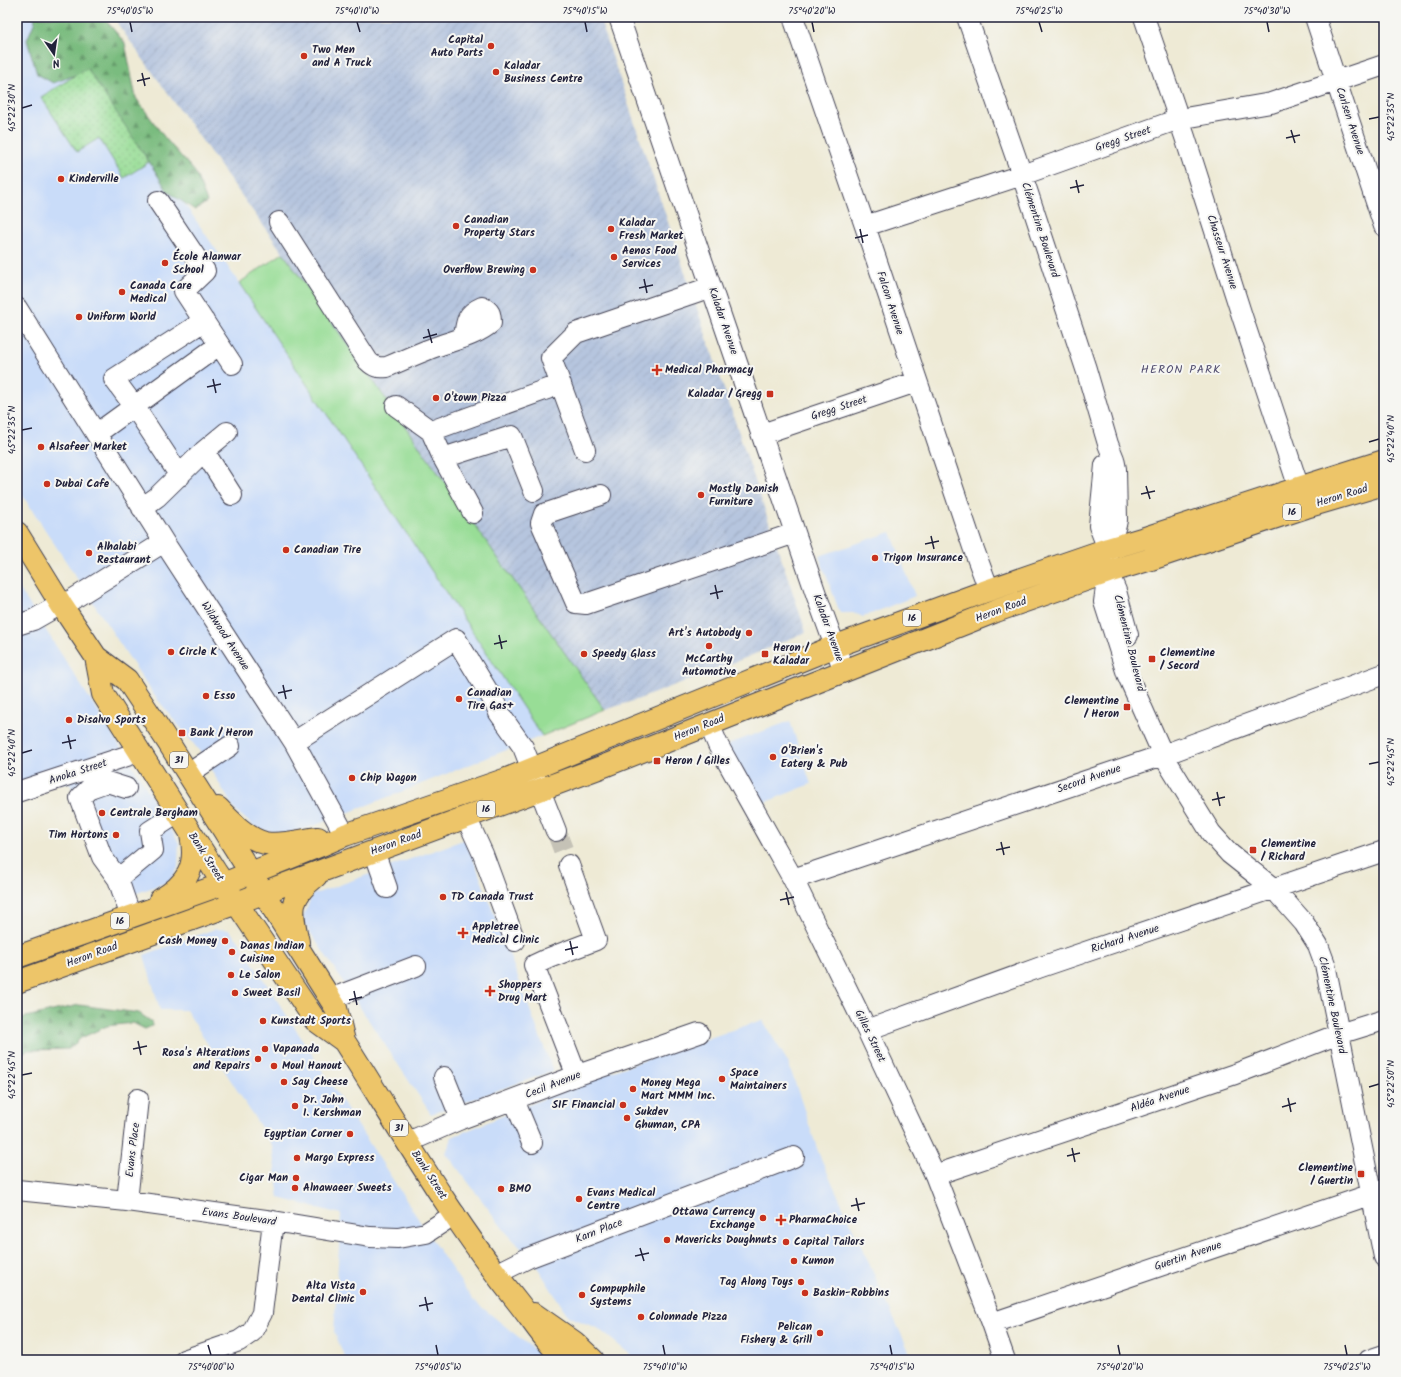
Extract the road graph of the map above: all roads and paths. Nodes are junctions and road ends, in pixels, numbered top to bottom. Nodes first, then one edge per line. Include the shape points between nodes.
1 (619, 17) edge
2 (793, 17) edge
3 (967, 17) edge
4 (1144, 17) edge
5 (1315, 17) edge
6 (1384, 65) edge
7 (1337, 80) junction
8 (1179, 119) junction
9 (1022, 175) junction
10 (158, 201) dead end
11 (279, 222) dead end
12 (865, 226) junction
13 (1384, 226) edge
14 (711, 287) junction
15 (17, 308) edge
16 (204, 321) junction
17 (464, 337) dead end
18 (219, 345) junction
19 (232, 364) dead end
20 (916, 382) junction
21 (561, 384) junction
22 (134, 406) junction
23 (396, 406) dead end
24 (431, 431) junction
25 (227, 432) dead end
26 (96, 434) junction
27 (762, 434) junction
28 (585, 450) dead end
29 (204, 451) junction
30 (443, 458) junction
31 (1384, 461) edge
32 (180, 476) junction
33 (1384, 484) edge
34 (1299, 488) junction
35 (534, 491) dead end
36 (232, 495) dead end
37 (601, 495) dead end
38 (142, 508) junction
39 (474, 513) dead end
40 (17, 533) edge
41 (795, 533) junction
42 (164, 542) junction
43 (1108, 549) junction
44 (1108, 572) junction
45 (989, 590) junction
46 (61, 605) junction
47 (17, 625) edge
48 (836, 646) junction
49 (96, 657) junction
50 (844, 671) junction
51 (1384, 674) edge
52 (709, 724) junction
53 (294, 742) junction
54 (230, 746) dead end
55 (139, 752) junction
56 (1163, 755) junction
57 (531, 770) junction
58 (193, 782) junction
59 (126, 788) dead end
60 (539, 790) junction
61 (17, 792) edge
62 (178, 813) junction
63 (466, 817) junction
64 (556, 831) tunnel mouth
65 (190, 832) junction
66 (345, 835) junction
67 (374, 851) junction
68 (1384, 851) edge
69 (569, 865) tunnel mouth
70 (324, 870) junction
71 (251, 873) junction
72 (118, 879) junction
73 (793, 879) junction
74 (223, 884) junction
75 (387, 888) dead end
76 (1273, 888) junction
77 (262, 893) junction
78 (237, 904) junction
79 (131, 917) junction
80 (514, 941) dead end
81 (301, 953) junction
82 (17, 957) edge
83 (416, 966) dead end
84 (17, 982) edge
85 (330, 998) junction
86 (1384, 1020) edge
87 (867, 1030) junction
88 (699, 1033) dead end
89 (1339, 1034) junction
90 (344, 1041) junction
91 (578, 1075) junction
92 (444, 1077) dead end
93 (138, 1099) dead end
94 (514, 1100) junction
95 (461, 1119) junction
96 (408, 1142) junction
97 (532, 1144) dead end
98 (794, 1157) dead end
99 (935, 1175) junction
100 (17, 1190) edge
101 (1378, 1192) edge
102 (127, 1201) junction
103 (455, 1214) junction
104 (273, 1221) junction
105 (1384, 1258) edge
106 (496, 1274) junction
107 (520, 1305) junction
108 (992, 1323) junction
109 (1384, 1355) edge
110 (184, 1360) edge
111 (565, 1360) edge
112 (593, 1360) edge
113 (1005, 1360) edge
114 (1369, 1360) edge

1 - 14 street, Kaladar Avenue
2 - 12 street, Falcon Avenue
3 - 9 street, Clémentine Boulevard
4 - 8 street, Chasseur Avenue
5 - 7 street, Carlsen Avenue
6 - 7 street, Gregg Street
7 - 8 street, Gregg Street via 1271,103
7 - 13 street, Carlsen Avenue
8 - 9 street, Gregg Street
8 - 34 street, Chasseur Avenue
9 - 12 street, Gregg Street
9 - 43 street, Clémentine Boulevard via 1108,444 1099,526
10 - 16 street via 204,271 184,291
11 - 17 street via 373,366 387,367
12 - 20 street, Falcon Avenue
14 - 21 street via 576,333 551,358
14 - 27 street, Kaladar Avenue
15 - 26 street, Wildwood Avenue
16 - 18 street
16 - 22 street via 114,379
18 - 19 street
18 - 22 street
20 - 27 street, Gregg Street
20 - 45 street, Falcon Avenue
21 - 24 street
21 - 28 street
22 - 26 street
22 - 32 street
23 - 24 street
24 - 30 street
25 - 29 street
26 - 38 street, Wildwood Avenue
27 - 41 street, Kaladar Avenue
29 - 32 street
29 - 36 street
30 - 35 street via 512,436
30 - 39 street
31 - 34 main road, Heron Road / 16
32 - 38 street
33 - 44 main road, Heron Road / 16 via 1299,509
34 - 43 main road, Heron Road / 16
37 - 41 street via 544,514 541,523 576,603 586,604
38 - 42 street, Wildwood Avenue
40 - 46 main road, Bank Street / 31
41 - 48 street, Kaladar Avenue
42 - 46 street
42 - 53 street, Wildwood Avenue
43 - 44 street, Clémentine Boulevard
43 - 45 main road, Heron Road / 16
44 - 50 main road, Heron Road / 16 via 996,611
44 - 56 street, Clémentine Boulevard via 1104,602 1127,674
45 - 48 main road, Heron Road / 16
46 - 47 street via 33,620
46 - 49 main road, Bank Street / 31
48 - 50 street, Kaladar Avenue
48 - 57 main road, Heron Road / 16
49 - 55 main road, Bank Street / 31 via 103,694
49 - 58 main road, Bank Street / 31 via 127,680
50 - 52 main road, Heron Road / 16
51 - 56 street, Secord Avenue
52 - 60 main road, Heron Road / 16
52 - 73 street, Gilles Street via 718,745
53 - 57 street via 456,639 499,713 523,747
53 - 66 street, Wildwood Avenue
54 - 58 street
55 - 61 street, Anoka Street
55 - 62 main road, Bank Street / 31
56 - 73 street, Secord Avenue
56 - 76 street, Clémentine Boulevard via 1211,833 1230,854
57 - 60 street
57 - 66 main road, Heron Road / 16
58 - 66 main road via 237,826 264,843
58 - 71 main road, Bank Street / 31
59 - 72 street via 107,782 90,788 80,798 102,857
60 - 63 main road, Heron Road / 16
60 - 64 street
62 - 65 main road, Bank Street / 31
62 - 72 street via 150,831 153,850
63 - 67 main road, Heron Road / 16
63 - 80 street via 483,854
65 - 74 main road, Bank Street / 31
65 - 79 main road via 194,856 190,871 182,884
66 - 71 main road, Heron Road / 16
67 - 70 main road, Heron Road / 16
67 - 75 street
68 - 76 street, Richard Avenue
69 - 91 street via 596,940 534,965
70 - 77 main road, Heron Road / 16
70 - 81 main road via 301,888 294,900 293,915
71 - 74 main road, Heron Road / 16
71 - 77 main road, Bank Street / 31
72 - 79 street
73 - 87 street, Gilles Street
74 - 78 main road, Bank Street / 31
74 - 79 main road, Heron Road / 16
76 - 87 street, Richard Avenue via 1041,967
76 - 89 street, Clémentine Boulevard via 1304,923 1318,945 1325,964
77 - 78 main road, Heron Road / 16
77 - 81 main road, Bank Street / 31
78 - 84 main road, Heron Road / 16
78 - 90 main road, Bank Street / 31 via 315,1020
79 - 82 main road, Heron Road / 16
81 - 85 main road, Bank Street / 31
83 - 85 street
85 - 90 main road, Bank Street / 31 via 336,1008
86 - 89 street, Aldéa Avenue
87 - 99 street, Gilles Street
88 - 91 street, Cecil Avenue
89 - 99 street, Aldéa Avenue via 1235,1074
89 - 101 street, Clémentine Boulevard
90 - 96 main road, Bank Street / 31
91 - 94 street, Cecil Avenue
92 - 95 street
93 - 102 street, Evans Place
94 - 95 street, Cecil Avenue
94 - 97 street
95 - 96 street, Cecil Avenue
96 - 103 main road, Bank Street / 31
98 - 106 street, Karn Place via 528,1258
99 - 108 street, Gilles Street
100 - 102 street, Evans Boulevard
101 - 105 street, Clémentine Boulevard
101 - 108 street, Guertin Avenue
102 - 104 street, Evans Boulevard
103 - 104 street, Evans Boulevard via 426,1233 398,1238 370,1237
103 - 106 main road, Bank Street / 31
104 - 110 street via 262,1313 252,1332 239,1341
106 - 107 main road, Bank Street / 31
107 - 111 main road, Bank Street / 31 via 552,1349
107 - 112 main road, Bank Street / 31 via 574,1342
108 - 113 street, Gilles Street
109 - 114 street

